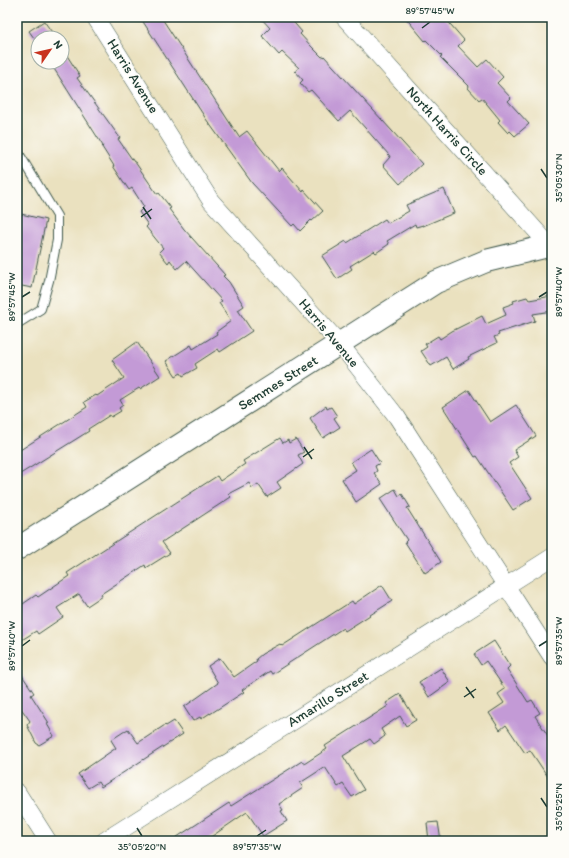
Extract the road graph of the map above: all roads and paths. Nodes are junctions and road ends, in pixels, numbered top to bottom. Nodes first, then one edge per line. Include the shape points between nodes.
1 (95, 17) edge
2 (344, 17) edge
3 (17, 150) edge
4 (551, 245) edge
5 (17, 324) edge
6 (340, 344) junction
7 (17, 549) edge
8 (552, 557) edge
9 (507, 587) junction
10 (552, 657) edge
11 (17, 792) edge
12 (48, 841) edge
13 (104, 841) edge

1 - 6 street, Harris Avenue via 212,200
2 - 4 street, North Harris Circle
3 - 5 lane via 57,216 57,240 41,309
4 - 6 main road, Semmes Street via 486,261 436,282
6 - 7 main road, Semmes Street
6 - 9 street, Harris Avenue via 397,417
8 - 9 street, Amarillo Street
9 - 10 street, Harris Avenue
9 - 13 street, Amarillo Street
11 - 12 street

